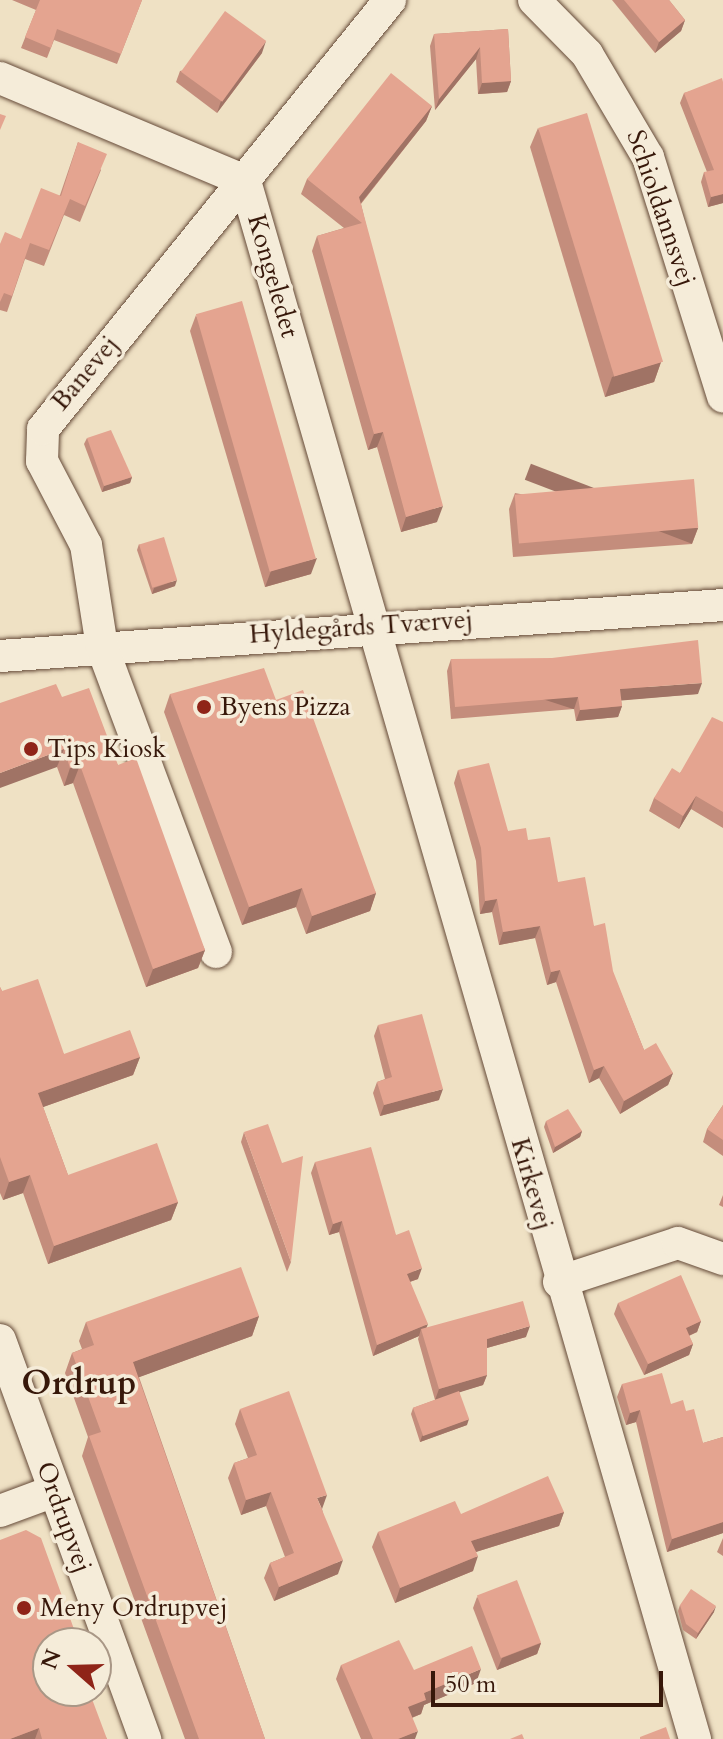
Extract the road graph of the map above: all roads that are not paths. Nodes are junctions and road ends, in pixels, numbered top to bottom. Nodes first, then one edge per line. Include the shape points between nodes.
1 (390, 0) edge
2 (534, 0) edge
3 (0, 78) edge
4 (245, 181) junction
5 (723, 397) edge
6 (723, 605) edge
7 (376, 627) junction
8 (102, 647) junction
9 (0, 656) edge
10 (216, 952) dead end
11 (723, 1259) edge
12 (559, 1282) junction
13 (0, 1340) edge
14 (54, 1491) junction
15 (0, 1511) edge
16 (145, 1739) edge
17 (695, 1739) edge

1 - 4 street, Banevej
2 - 5 street, Schioldannsvej via 587,54 648,157
3 - 4 street, Kongeledet
4 - 7 street, Kongeledet
4 - 8 street, Banevej via 43,429 42,461 86,545
6 - 7 street, Hyldegårds Tværvej
7 - 8 street, Hyldegårds Tværvej
7 - 12 street, Kirkevej
8 - 9 street, Hyldegårds Tværvej
8 - 10 street, Banevej
11 - 12 street via 678,1243
12 - 17 street, Kirkevej
13 - 14 street, Ordrupvej
14 - 15 street
14 - 16 street, Ordrupvej

